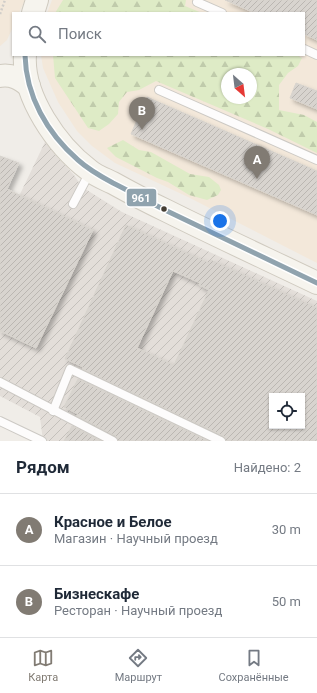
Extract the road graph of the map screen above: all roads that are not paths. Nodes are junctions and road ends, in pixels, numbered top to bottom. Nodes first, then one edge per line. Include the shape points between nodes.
1 (37, 0) edge
2 (197, 2) dead end
3 (33, 12) edge
4 (220, 12) edge
5 (305, 49) edge
6 (12, 54) edge
7 (317, 55) edge
8 (25, 56) edge
9 (0, 68) edge
10 (0, 76) edge
11 (29, 86) junction
12 (159, 90) dead end
13 (317, 160) edge
14 (90, 171) junction
15 (73, 204) dead end
16 (317, 283) edge
17 (0, 382) edge
18 (53, 411) junction
19 (0, 421) edge
20 (42, 441) edge
21 (113, 441) edge
22 (220, 441) edge

1 - 3 street
2 - 4 lane
5 - 7 lane
6 - 9 street
8 - 11 street via 24,66
10 - 11 street via 8,75
11 - 14 street via 48,125 61,143
12 - 13 lane
14 - 15 lane
14 - 16 street via 147,202
17 - 18 lane
18 - 21 lane
18 - 22 lane via 70,369
19 - 20 lane

